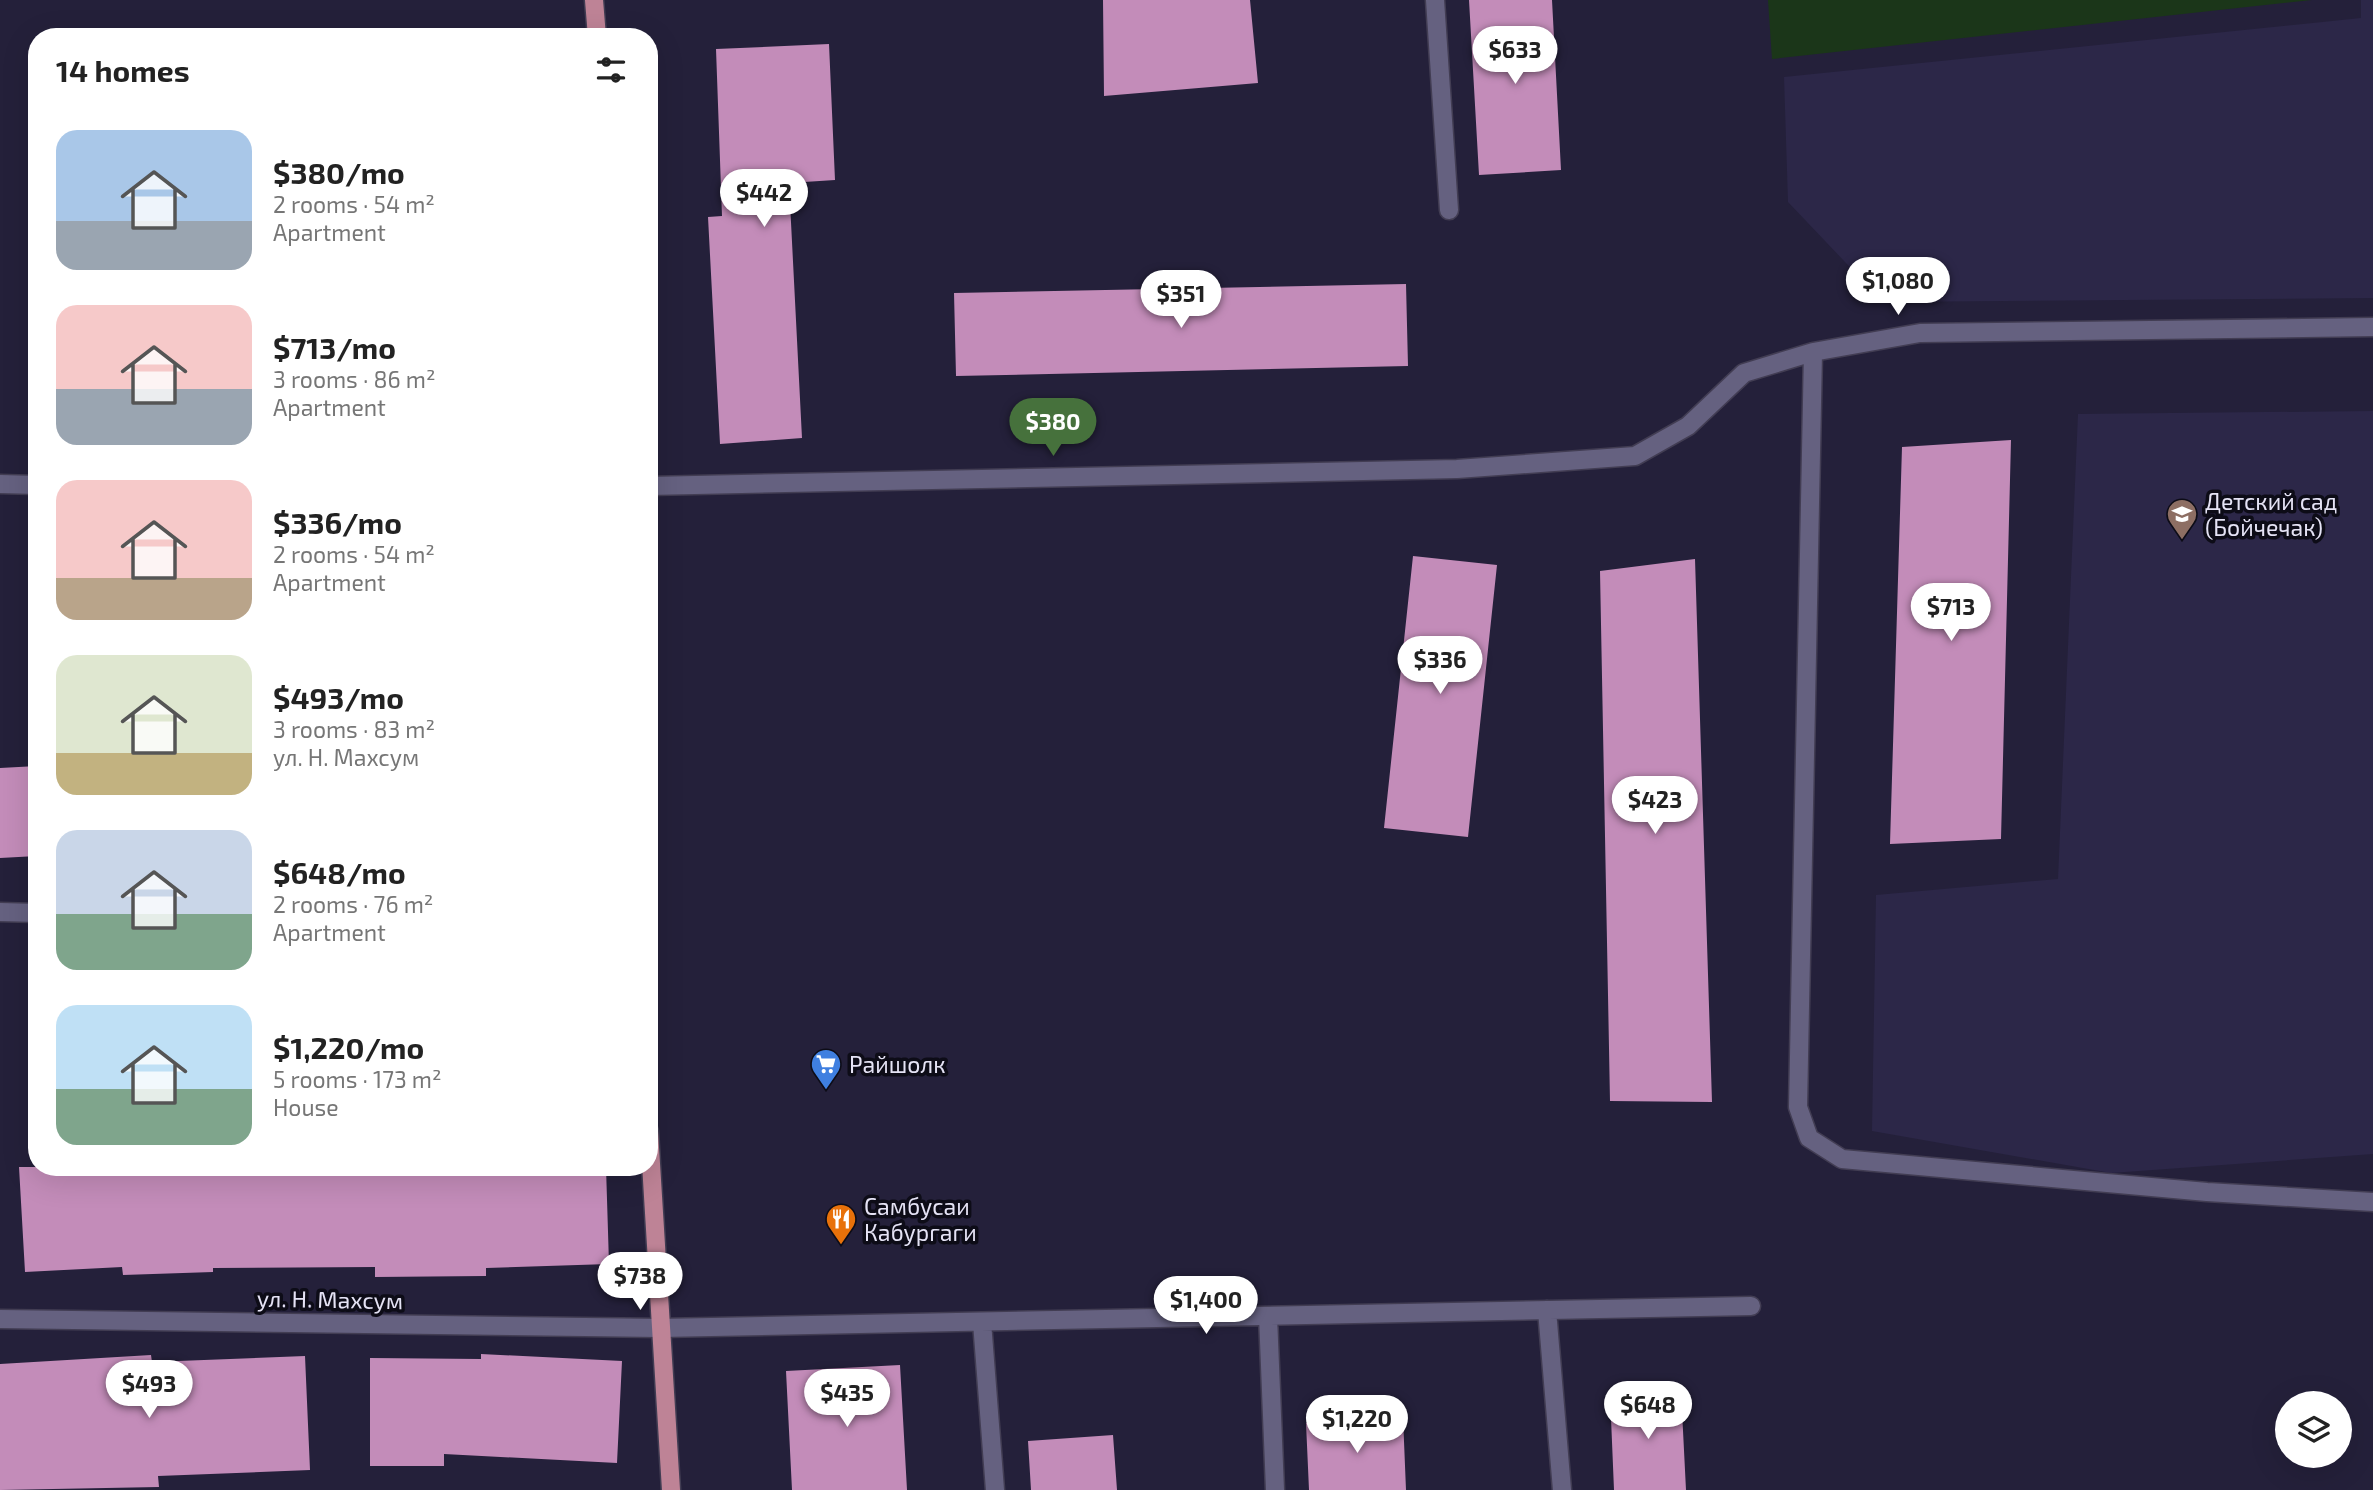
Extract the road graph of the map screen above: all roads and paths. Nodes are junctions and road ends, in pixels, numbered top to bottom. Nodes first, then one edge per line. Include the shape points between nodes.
1 (594, 0) edge
2 (1435, 0) edge
3 (596, 28) edge
4 (1449, 210) dead end
5 (2373, 327) edge
6 (1813, 352) junction
7 (0, 484) edge
8 (28, 485) edge
9 (658, 486) edge
10 (0, 912) edge
11 (28, 913) edge
12 (652, 1176) edge
13 (2373, 1202) edge
14 (1751, 1306) dead end
15 (1546, 1310) junction
16 (1268, 1316) junction
17 (0, 1319) edge
18 (982, 1322) junction
19 (660, 1328) junction
20 (671, 1490) edge
21 (995, 1490) edge
22 (1275, 1490) edge
23 (1562, 1490) edge

1 - 3 main road
2 - 4 street
5 - 6 street via 1920,333
6 - 9 street via 1744,373 1688,426 1635,456 1457,469
6 - 13 street via 1798,1107 1809,1138 1842,1159
7 - 8 street
10 - 11 street
12 - 19 main road
14 - 15 street, ул. Н. Махсум
15 - 16 street, ул. Н. Махсум
15 - 23 street
16 - 18 street, ул. Н. Махсум
16 - 22 street
17 - 19 street, ул. Н. Махсум
18 - 19 street, ул. Н. Махсум
18 - 21 street
19 - 20 main road

